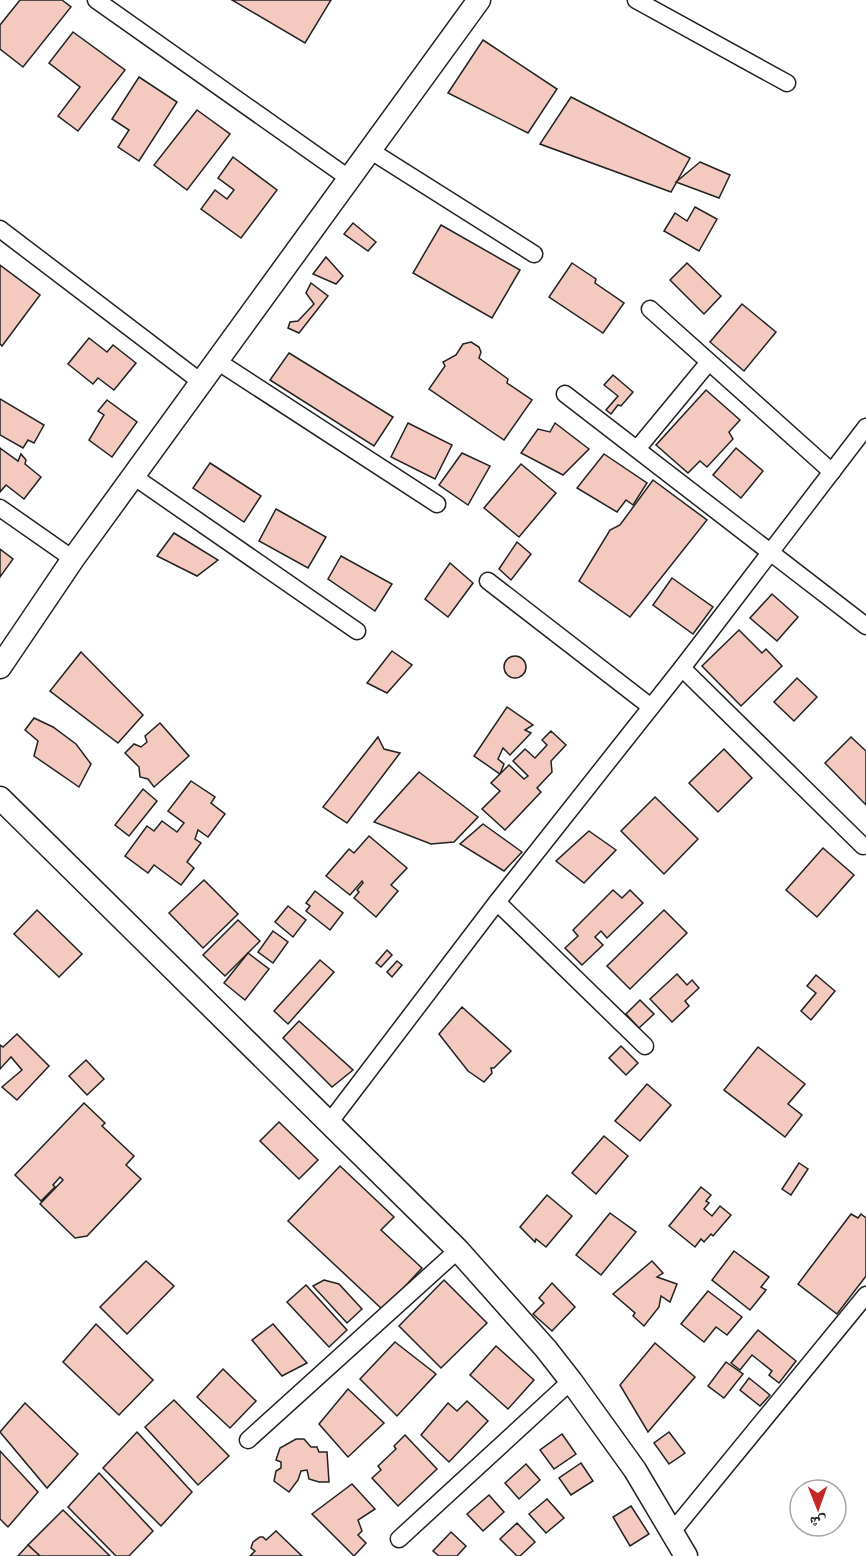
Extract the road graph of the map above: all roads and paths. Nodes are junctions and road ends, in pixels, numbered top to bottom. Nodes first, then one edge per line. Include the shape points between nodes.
1 (96, 0) edge
2 (479, 0) edge
3 (636, 0) edge
4 (787, 83) dead end
5 (371, 151) junction
6 (350, 179) junction
7 (0, 229) edge
8 (534, 254) dead end
9 (650, 309) dead end
10 (217, 360) junction
11 (709, 362) junction
12 (201, 382) junction
13 (565, 394) dead end
14 (866, 427) edge
15 (637, 449) junction
16 (832, 472) junction
17 (134, 476) junction
18 (437, 504) dead end
19 (0, 508) edge
20 (771, 553) junction
21 (73, 559) junction
22 (488, 581) dead end
23 (866, 626) edge
24 (357, 631) dead end
25 (0, 667) edge
26 (682, 668) junction
27 (651, 707) junction
28 (0, 798) edge
29 (862, 846) dead end
30 (497, 902) junction
31 (645, 1046) dead end
32 (329, 1123) junction
33 (458, 1250) junction
34 (866, 1295) edge
35 (571, 1381) junction
36 (248, 1440) dead end
37 (671, 1533) junction
38 (399, 1539) dead end
39 (686, 1556) edge

1 - 6 street
2 - 5 main road
3 - 4 street
5 - 6 main road
5 - 8 street
6 - 10 main road
7 - 12 street
9 - 11 street
10 - 12 main road
10 - 18 street
11 - 15 street
11 - 16 street
12 - 17 main road
13 - 15 street
14 - 16 street
15 - 20 street
16 - 20 street
17 - 21 main road
17 - 24 street
19 - 21 street
20 - 23 street
20 - 26 street
21 - 25 main road
22 - 27 street
26 - 27 street
26 - 29 street
27 - 30 street
28 - 32 main road
30 - 31 street
30 - 32 street
32 - 33 main road
33 - 35 main road
33 - 36 street
34 - 37 street
35 - 37 main road via 634,1470
35 - 38 street
37 - 39 main road

